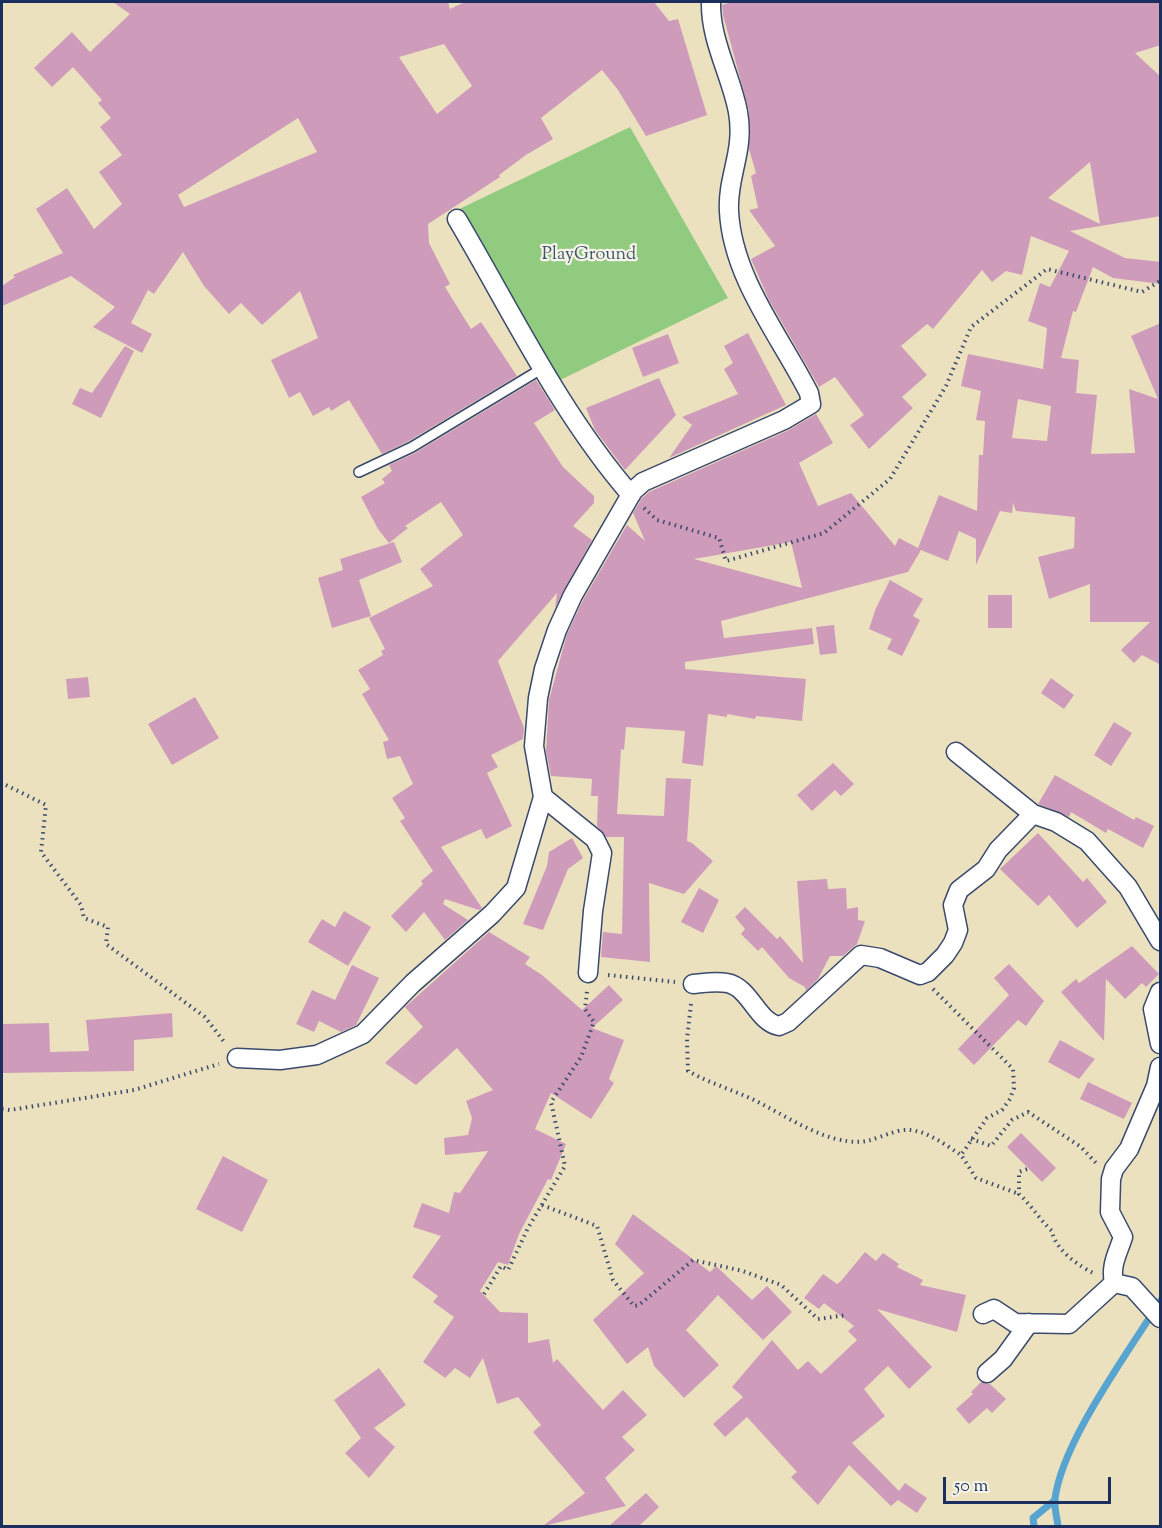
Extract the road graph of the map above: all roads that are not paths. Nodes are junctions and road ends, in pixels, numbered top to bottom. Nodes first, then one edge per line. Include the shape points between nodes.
1 (711, 2) edge
2 (457, 219) dead end
3 (543, 368) junction
4 (359, 472) dead end
5 (631, 495) junction
6 (957, 752) dead end
7 (543, 797) junction
8 (1033, 814) junction
9 (1161, 941) edge
10 (588, 973) road end
11 (693, 984) road end
12 (1161, 992) edge
13 (1161, 1044) edge
14 (237, 1058) road end
15 (1161, 1067) edge
16 (1114, 1283) junction
17 (1154, 1312) edge
18 (982, 1314) dead end
19 (1029, 1323) junction
20 (987, 1373) dead end

1 - 5 street via 711,22 738,110 741,136 729,196 734,248 809,393 811,404 784,420 643,482
2 - 3 street
3 - 4 lane via 412,447
3 - 5 street via 572,418
5 - 7 street via 573,595 544,669 534,746
6 - 8 street
7 - 10 street via 596,839 602,853
7 - 14 street via 516,888 363,1034 317,1055 280,1060
8 - 9 street via 1056,822 1087,841 1128,887
8 - 11 street via 986,868 959,890 953,905 958,924 956,936 928,972 920,975 880,958 861,956 779,1026 732,985
12 - 13 street via 1153,1009
15 - 16 street via 1129,1149 1111,1179 1110,1212 1123,1237 1112,1271
16 - 17 street via 1132,1287
16 - 19 street via 1069,1324
18 - 19 street via 994,1310 1015,1323
19 - 20 street via 1003,1359

